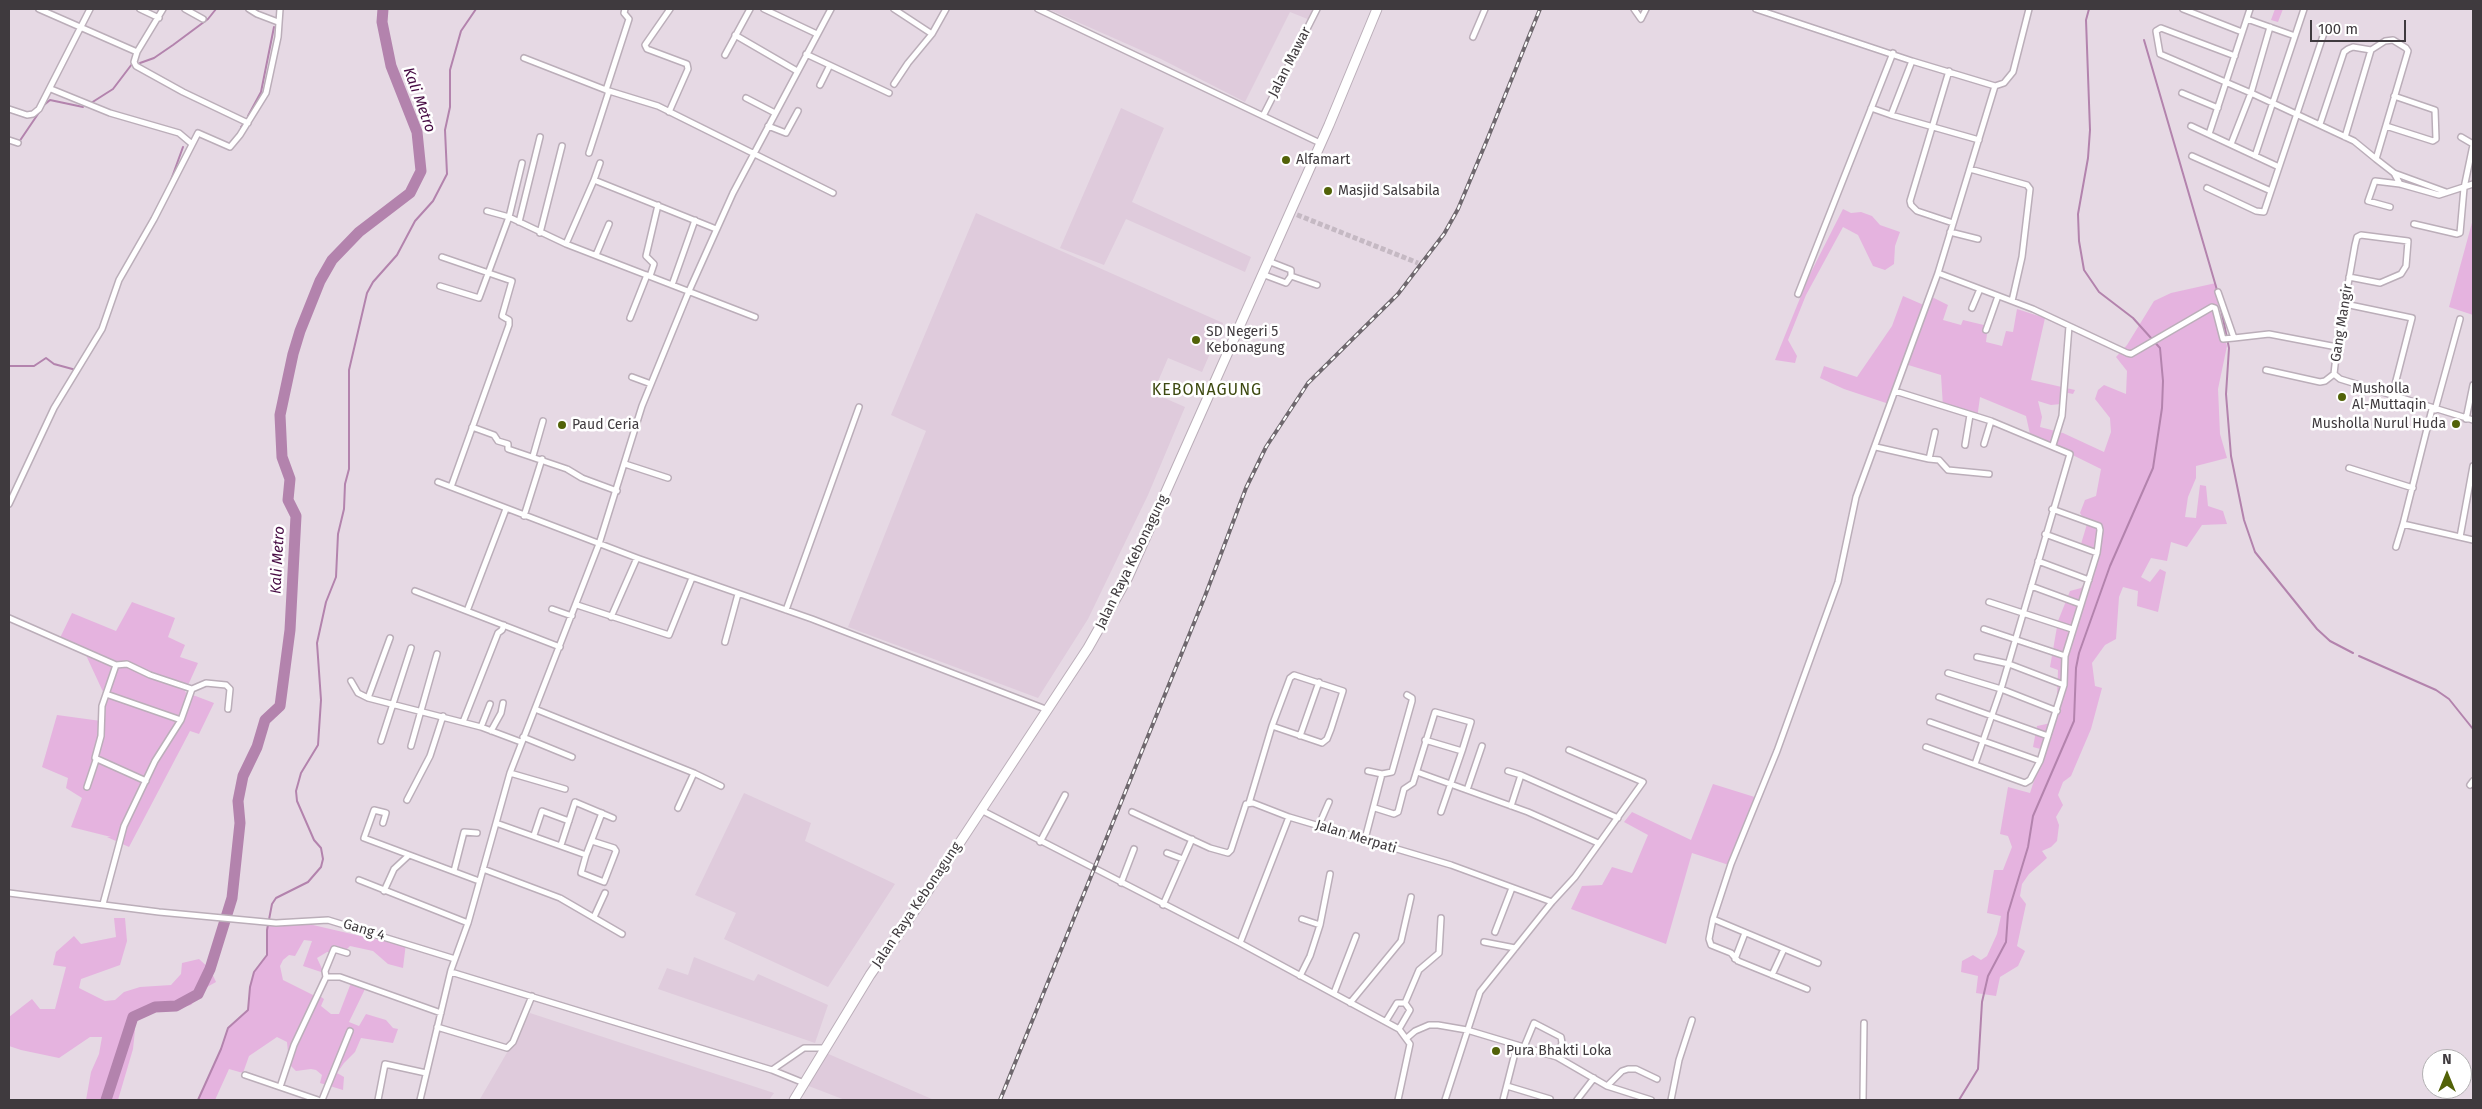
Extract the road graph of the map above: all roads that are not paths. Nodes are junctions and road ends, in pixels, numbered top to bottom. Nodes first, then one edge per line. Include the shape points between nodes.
1 (39, 9) edge
2 (90, 9) edge
3 (140, 9) edge
4 (163, 9) edge
5 (186, 9) edge
6 (250, 9) edge
7 (280, 9) edge
8 (625, 9) edge
9 (670, 9) edge
10 (750, 9) edge
11 (764, 9) edge
12 (831, 9) edge
13 (894, 9) edge
14 (946, 9) edge
15 (1038, 9) edge
16 (1317, 9) edge
17 (1377, 9) edge
18 (1485, 9) edge
19 (1634, 9) edge
20 (1646, 9) edge
21 (1756, 9) edge
22 (2029, 9) edge
23 (2183, 9) edge
24 (2250, 9) edge
25 (2304, 9) edge
26 (159, 18) junction
27 (203, 19) dead end
28 (2247, 19) junction
29 (278, 22) junction
30 (2270, 27) junction
31 (81, 28) junction
32 (2242, 32) junction
33 (817, 34) junction
34 (932, 34) junction
35 (2324, 34) dead end
36 (735, 35) junction
37 (2295, 36) junction
38 (1473, 37) dead end
39 (2371, 50) junction
40 (137, 52) junction
41 (1893, 53) junction
42 (806, 54) junction
43 (725, 55) dead end
44 (2235, 56) junction
45 (524, 58) dead end
46 (1912, 61) junction
47 (829, 67) junction
48 (796, 72) junction
49 (1949, 72) junction
50 (2226, 82) junction
51 (894, 84) dead end
52 (820, 85) dead end
53 (1995, 86) junction
54 (51, 89) junction
55 (607, 90) junction
56 (886, 93) dead end
57 (2182, 93) dead end
58 (2250, 93) junction
59 (2394, 96) junction
60 (746, 98) dead end
61 (2273, 104) junction
62 (1871, 108) junction
63 (2218, 108) junction
64 (9, 109) edge
65 (798, 111) dead end
66 (670, 112) junction
67 (774, 113) junction
68 (2297, 114) junction
69 (1892, 115) junction
70 (1263, 116) junction
71 (248, 123) junction
72 (2320, 124) junction
73 (768, 126) junction
74 (1933, 126) junction
75 (2192, 126) dead end
76 (2386, 126) junction
77 (2209, 134) junction
78 (540, 136) dead end
79 (2345, 137) junction
80 (2461, 137) dead end
81 (9, 140) edge
82 (1979, 140) junction
83 (18, 143) dead end
84 (1320, 143) junction
85 (192, 144) junction
86 (2231, 144) junction
87 (2473, 145) edge
88 (562, 146) dead end
89 (589, 153) dead end
90 (752, 153) junction
91 (2192, 156) dead end
92 (2255, 156) junction
93 (2376, 158) junction
94 (522, 163) dead end
95 (600, 163) dead end
96 (2279, 167) junction
97 (1970, 169) junction
98 (2394, 174) junction
99 (2405, 176) junction
100 (594, 180) junction
101 (2400, 184) junction
102 (2473, 184) edge
103 (2207, 188) dead end
104 (2464, 188) junction
105 (2271, 191) junction
106 (2446, 192) junction
107 (833, 193) dead end
108 (658, 205) junction
109 (2390, 207) dead end
110 (487, 211) dead end
111 (509, 218) junction
112 (695, 220) junction
113 (519, 222) junction
114 (1953, 223) junction
115 (609, 224) dead end
116 (2414, 224) dead end
117 (716, 229) junction
118 (1950, 232) junction
119 (540, 233) junction
120 (1978, 239) dead end
121 (566, 244) junction
122 (596, 255) junction
123 (442, 257) dead end
124 (1268, 261) junction
125 (487, 272) junction
126 (1938, 272) junction
127 (1262, 274) junction
128 (649, 276) junction
129 (1291, 276) junction
130 (2349, 277) junction
131 (672, 285) junction
132 (1317, 285) dead end
133 (440, 286) dead end
134 (1980, 289) junction
135 (689, 291) junction
136 (2218, 292) dead end
137 (1798, 294) dead end
138 (1998, 296) junction
139 (2012, 302) junction
140 (2345, 304) junction
141 (1972, 308) dead end
142 (756, 317) dead end
143 (630, 318) dead end
144 (2460, 319) dead end
145 (2069, 326) junction
146 (1986, 330) dead end
147 (2229, 339) junction
148 (2337, 347) junction
149 (2266, 370) dead end
150 (2334, 374) junction
151 (632, 377) dead end
152 (651, 384) junction
153 (2473, 385) edge
154 (1895, 391) junction
155 (2392, 396) junction
156 (859, 407) dead end
157 (2434, 409) junction
158 (1970, 415) junction
159 (2466, 418) junction
160 (2473, 420) edge
161 (543, 421) dead end
162 (1991, 421) junction
163 (472, 427) junction
164 (1935, 432) dead end
165 (1984, 444) dead end
166 (1965, 445) dead end
167 (2053, 445) junction
168 (1876, 447) junction
169 (533, 456) junction
170 (542, 459) junction
171 (1929, 459) junction
172 (625, 464) junction
173 (2473, 466) edge
174 (2349, 468) dead end
175 (1989, 474) dead end
176 (668, 478) dead end
177 (438, 482) dead end
178 (451, 487) junction
179 (2413, 488) junction
180 (617, 491) junction
181 (9, 504) edge
182 (506, 509) junction
183 (2052, 509) junction
184 (524, 516) junction
185 (2403, 524) junction
186 (2045, 534) junction
187 (2460, 537) junction
188 (2473, 540) edge
189 (599, 544) junction
190 (2396, 547) dead end
191 (2097, 553) junction
192 (637, 558) junction
193 (2038, 561) junction
194 (692, 578) junction
195 (2089, 580) junction
196 (2031, 586) junction
197 (415, 591) dead end
198 (738, 594) junction
199 (1990, 602) dead end
200 (2080, 604) junction
201 (577, 605) junction
202 (552, 609) dead end
203 (786, 610) junction
204 (467, 611) junction
205 (2024, 612) junction
206 (572, 616) junction
207 (611, 617) junction
208 (9, 618) edge
209 (504, 625) junction
210 (1984, 629) dead end
211 (2072, 629) junction
212 (390, 638) dead end
213 (2016, 639) junction
214 (725, 642) dead end
215 (560, 647) junction
216 (411, 648) dead end
217 (438, 654) dead end
218 (2065, 656) junction
219 (1977, 657) dead end
220 (2009, 664) junction
221 (116, 665) junction
222 (1948, 673) dead end
223 (350, 681) dead end
224 (1319, 682) junction
225 (2064, 685) junction
226 (192, 689) junction
227 (2001, 689) junction
228 (106, 694) junction
229 (1407, 695) dead end
230 (1939, 697) dead end
231 (368, 698) junction
232 (503, 703) dead end
233 (490, 704) dead end
234 (393, 705) junction
235 (535, 708) junction
236 (228, 709) dead end
237 (420, 710) junction
238 (1048, 710) junction
239 (2057, 711) junction
240 (1992, 714) junction
241 (443, 716) junction
242 (181, 720) junction
243 (463, 722) junction
244 (1930, 722) dead end
245 (1272, 726) junction
246 (481, 727) junction
247 (491, 731) junction
248 (1300, 736) junction
249 (2048, 736) junction
250 (381, 740) dead end
251 (522, 740) junction
252 (1425, 740) junction
253 (1983, 740) junction
254 (411, 746) dead end
255 (1482, 746) dead end
256 (1926, 747) dead end
257 (1569, 750) dead end
258 (1462, 751) junction
259 (572, 757) dead end
260 (96, 760) junction
261 (2040, 761) junction
262 (1975, 764) junction
263 (1368, 771) dead end
264 (1508, 771) dead end
265 (1417, 772) junction
266 (510, 773) junction
267 (694, 773) junction
268 (1382, 774) junction
269 (1521, 775) junction
270 (146, 781) junction
271 (1450, 783) junction
272 (721, 786) dead end
273 (87, 787) dead end
274 (565, 789) dead end
275 (1467, 790) junction
276 (1065, 795) dead end
277 (406, 800) dead end
278 (1329, 802) dead end
279 (1249, 803) junction
280 (1511, 806) junction
281 (678, 808) dead end
282 (1375, 808) junction
283 (981, 810) junction
284 (602, 812) junction
285 (1132, 812) dead end
286 (1441, 812) dead end
287 (1289, 817) junction
288 (613, 818) dead end
289 (1618, 818) junction
290 (569, 821) junction
291 (383, 823) dead end
292 (496, 823) junction
293 (1319, 825) junction
294 (477, 833) dead end
295 (534, 836) junction
296 (1192, 839) junction
297 (1365, 839) junction
298 (592, 841) junction
299 (1040, 842) junction
300 (1598, 843) junction
301 (561, 845) junction
302 (1134, 849) dead end
303 (1167, 852) dead end
304 (586, 855) junction
305 (408, 856) junction
306 (1183, 860) junction
307 (483, 869) junction
308 (454, 871) junction
309 (1330, 874) dead end
310 (359, 880) dead end
311 (479, 881) junction
312 (1121, 882) junction
313 (1512, 888) junction
314 (384, 891) junction
315 (9, 893) edge
316 (605, 894) dead end
317 (1412, 897) dead end
318 (1552, 902) junction
319 (103, 904) junction
320 (1163, 905) junction
321 (594, 917) junction
322 (1441, 918) dead end
323 (1302, 919) dead end
324 (1713, 920) junction
325 (468, 923) junction
326 (1320, 925) junction
327 (1495, 932) dead end
328 (1745, 933) junction
329 (622, 934) dead end
330 (1356, 936) dead end
331 (1484, 942) dead end
332 (1240, 943) junction
333 (1515, 948) junction
334 (1784, 949) junction
335 (347, 954) dead end
336 (1735, 959) junction
337 (454, 960) junction
338 (1818, 963) dead end
339 (451, 971) junction
340 (1772, 975) junction
341 (1300, 976) junction
342 (326, 977) junction
343 (1806, 989) dead end
344 (1334, 993) junction
345 (532, 996) junction
346 (1350, 1003) junction
347 (1405, 1003) junction
348 (441, 1014) junction
349 (1692, 1020) dead end
350 (1386, 1021) junction
351 (1864, 1023) dead end
352 (437, 1027) junction
353 (1399, 1029) junction
354 (1467, 1030) junction
355 (350, 1031) dead end
356 (1408, 1038) junction
357 (1518, 1045) junction
358 (1524, 1047) junction
359 (824, 1048) junction
360 (1557, 1058) junction
361 (772, 1070) junction
362 (426, 1072) junction
363 (245, 1075) dead end
364 (1594, 1078) junction
365 (1657, 1079) dead end
366 (804, 1083) junction
367 (1605, 1084) junction
368 (1507, 1086) junction
369 (280, 1087) junction
370 (1580, 1097) edge
371 (1550, 1099) edge
372 (318, 1100) edge
373 (322, 1100) edge
374 (378, 1100) edge
375 (420, 1100) edge
376 (794, 1100) edge
377 (1398, 1100) edge
378 (1445, 1100) edge
379 (1503, 1100) edge
380 (1651, 1100) edge
381 (1671, 1100) edge
382 (1863, 1100) edge

1 - 31 street
2 - 31 street
3 - 26 street
4 - 26 street
5 - 27 street
6 - 29 street
7 - 29 street
8 - 55 street via 629,19
9 - 66 street via 645,45 647,49 686,64 688,69
10 - 36 street
11 - 33 street
12 - 33 street
13 - 34 street
14 - 34 street
15 - 70 street
16 - 70 street, Jalan Mawar
17 - 84 highway, Jalan Raya Kebonagung
18 - 38 street
19 - 20 street via 1641,19
21 - 41 street
22 - 53 street via 2015,67 2004,83
23 - 32 street
24 - 28 street
25 - 37 street
26 - 40 street
28 - 30 street
28 - 32 street
29 - 71 street via 267,91
30 - 37 street
30 - 58 street
31 - 40 street
31 - 54 street
32 - 44 street
33 - 42 street
34 - 51 street
35 - 68 street
36 - 43 street
36 - 48 street
37 - 61 street
39 - 59 street via 2393,40 2408,51
39 - 72 street via 2353,47 2344,52
39 - 79 street
40 - 71 street via 136,66
41 - 46 street
41 - 62 street
42 - 47 street
42 - 48 street
44 - 50 street
44 - 50 street via 2160,28 2156,31 2160,54
45 - 55 street
46 - 49 street
46 - 69 street
47 - 52 street
47 - 56 street
48 - 67 street
49 - 53 street
49 - 74 street
50 - 58 street
50 - 63 street
53 - 82 street
54 - 64 street via 36,113 27,115
54 - 85 street via 110,114 182,134
55 - 66 street
55 - 89 street
57 - 63 street
58 - 61 street
58 - 86 street
59 - 76 street
59 - 76 street via 2435,110 2436,139 2432,141
60 - 67 street
61 - 68 street
61 - 92 street
62 - 69 street
62 - 137 street
63 - 77 street
65 - 73 street via 786,132
66 - 90 street
67 - 73 street
68 - 72 street
68 - 96 street
69 - 74 street
70 - 84 street
71 - 85 street via 230,147 198,133
72 - 79 street
73 - 90 street
74 - 82 street
74 - 114 street via 1910,203 1918,212
75 - 77 street
76 - 93 street
77 - 86 street
78 - 113 street
79 - 93 street
80 - 87 street
81 - 83 street
82 - 97 street
84 - 124 highway, Jalan Raya Kebonagung
85 - 181 street via 119,280 102,329 54,408
86 - 92 street
87 - 104 street
88 - 119 street
90 - 107 street
90 - 117 street
91 - 105 street
92 - 96 street
93 - 98 street
94 - 111 street
95 - 100 street
96 - 105 street
97 - 114 street
97 - 139 street via 2030,188 2022,257
98 - 99 street
98 - 101 street
99 - 101 street
99 - 106 street
100 - 108 street
100 - 121 street
101 - 106 street via 2434,194
101 - 109 street via 2378,180 2373,183 2368,201
102 - 104 street
103 - 105 street via 2262,212
104 - 106 street
104 - 116 street via 2459,234
108 - 112 street
108 - 128 street via 646,256 654,264
110 - 111 street
111 - 113 street
111 - 125 street
112 - 117 street
112 - 131 street
113 - 119 street
114 - 118 street
115 - 122 street
117 - 135 street
118 - 120 street
118 - 126 street
119 - 121 street
121 - 122 street
122 - 128 street
123 - 125 street
124 - 127 highway, Jalan Raya Kebonagung
124 - 129 street via 1291,270
125 - 133 street via 478,298
125 - 163 street via 512,281 502,316 510,322
126 - 134 street
126 - 154 street
127 - 129 street via 1286,283
127 - 238 highway, Jalan Raya Kebonagung via 1128,577
128 - 131 street
128 - 143 street
129 - 132 street
130 - 130 street, Gang Mangir via 2357,237 2408,240 2406,269 2401,274 2385,283
130 - 140 street, Gang Mangir
131 - 135 street
134 - 138 street
134 - 141 street
135 - 142 street
135 - 152 street
136 - 147 street
138 - 139 street
138 - 146 street
139 - 145 street
140 - 148 street, Gang Mangir
140 - 155 street via 2412,318
144 - 157 street
145 - 147 street via 2127,354 2213,307
145 - 167 street via 2062,416
147 - 148 street via 2269,334
148 - 150 street, Gang Mangir
149 - 150 street via 2320,382 2326,382
150 - 155 street, Gang Mangir via 2340,379
151 - 152 street
152 - 172 street
153 - 159 street
154 - 158 street
154 - 168 street
155 - 157 street, Gang Mangir
156 - 203 street
157 - 159 street, Gang Mangir
157 - 179 street
158 - 162 street
158 - 166 street
159 - 160 street, Gang Mangir
161 - 169 street
162 - 165 street
162 - 167 street
163 - 169 street via 508,444 508,448
163 - 178 street
164 - 171 street
167 - 183 street via 2069,451 2070,455
168 - 171 street
168 - 324 street via 1856,497 1838,582 1777,751 1731,864
169 - 170 street
170 - 180 street
170 - 184 street
171 - 175 street via 1939,460 1948,470
172 - 176 street
172 - 180 street
173 - 187 street
174 - 179 street
177 - 178 street
178 - 182 street
179 - 185 street
180 - 189 street
182 - 184 street
182 - 204 street
183 - 186 street
183 - 191 street via 2100,527
184 - 189 street
185 - 187 street
185 - 190 street
186 - 191 street
186 - 193 street
187 - 188 street
189 - 192 street
189 - 201 street
191 - 195 street
192 - 194 street
192 - 207 street
193 - 195 street
193 - 196 street
194 - 198 street
194 - 207 street via 669,635
195 - 200 street
196 - 200 street
196 - 205 street
197 - 204 street
198 - 203 street
198 - 214 street
199 - 205 street
200 - 211 street
201 - 206 street
201 - 207 street
202 - 206 street
203 - 238 street
204 - 209 street
205 - 211 street
205 - 213 street
206 - 215 street
208 - 221 street
209 - 215 street
209 - 243 street
210 - 213 street
211 - 218 street
212 - 231 street
213 - 218 street
213 - 220 street
215 - 235 street
216 - 234 street
217 - 237 street
218 - 225 street
219 - 220 street
220 - 225 street
220 - 227 street
221 - 226 street via 127,664
221 - 228 street
222 - 227 street
223 - 231 street via 358,693
224 - 245 street via 1294,675 1290,678
224 - 248 street
224 - 248 street via 1343,691 1331,729 1322,743
225 - 239 street
226 - 236 street via 206,683 226,685 230,689
226 - 242 street
227 - 239 street
227 - 240 street
228 - 242 street
228 - 260 street
229 - 268 street via 1412,701 1392,772
230 - 240 street
231 - 234 street
232 - 247 street
233 - 246 street
234 - 237 street
234 - 250 street
235 - 251 street
235 - 267 street
237 - 241 street
237 - 254 street
238 - 283 highway, Jalan Raya Kebonagung
239 - 249 street
240 - 249 street
240 - 253 street
241 - 243 street
241 - 277 street via 430,756
242 - 270 street
243 - 246 street
244 - 253 street
245 - 248 street
245 - 279 street
246 - 247 street
247 - 251 street
249 - 261 street
251 - 259 street
251 - 266 street
252 - 258 street
252 - 258 street via 1433,714 1439,712 1471,722
252 - 265 street
253 - 261 street
253 - 262 street
255 - 275 street
256 - 262 street
257 - 289 street via 1643,782
258 - 271 street
260 - 270 street
260 - 273 street
261 - 262 street via 2026,783
263 - 268 street
264 - 269 street
265 - 271 street
265 - 282 street via 1412,784 1404,789 1397,813
266 - 274 street
266 - 292 street
267 - 272 street
267 - 281 street
268 - 282 street
269 - 280 street
269 - 289 street
270 - 319 street via 119,838
271 - 275 street
271 - 286 street
275 - 280 street
276 - 299 street
278 - 293 street
279 - 287 street, Jalan Merpati
279 - 296 street via 1228,853
280 - 300 street
282 - 297 street
283 - 299 street
283 - 359 highway, Jalan Raya Kebonagung
284 - 288 street
284 - 290 street via 575,802
284 - 298 street
285 - 296 street
287 - 293 street, Jalan Merpati
287 - 332 street
289 - 300 street
290 - 295 street via 542,811
290 - 301 street
291 - 305 street via 386,813 374,810 364,838
292 - 295 street
292 - 307 street
293 - 297 street, Jalan Merpati
294 - 308 street via 464,832
295 - 301 street
296 - 306 street
297 - 313 street, Jalan Merpati via 1451,865
298 - 304 street
298 - 304 street via 616,850 605,882 581,873
299 - 312 street
300 - 318 street via 1575,877
301 - 304 street
302 - 312 street
303 - 306 street
305 - 308 street
305 - 314 street via 394,868
306 - 320 street
307 - 311 street
307 - 321 street via 546,892
308 - 311 street
309 - 326 street
310 - 314 street
311 - 325 street
312 - 320 street
313 - 318 street, Jalan Merpati
313 - 327 street
314 - 325 street
315 - 319 street, Gang 4
316 - 321 street
317 - 346 street via 1401,941
318 - 333 street
319 - 337 street, Gang 4 via 271,922 328,920
320 - 332 street
321 - 329 street
322 - 347 street via 1439,953 1419,970
323 - 326 street
324 - 328 street
324 - 336 street via 1711,945 1731,953
325 - 337 street
326 - 341 street
328 - 334 street
328 - 336 street
330 - 344 street
331 - 333 street
332 - 341 street
333 - 354 street via 1480,992
334 - 338 street
334 - 340 street
335 - 342 street via 334,950 325,971
336 - 340 street
337 - 339 street
339 - 345 street
339 - 348 street
340 - 343 street
341 - 344 street
342 - 348 street via 340,978
342 - 369 street via 294,1045
344 - 346 street
345 - 352 street via 508,1048
345 - 361 street
346 - 350 street
347 - 350 street via 1397,1003
347 - 353 street via 1410,1010
348 - 352 street
349 - 381 street
350 - 353 street
351 - 382 street
352 - 362 street
353 - 356 street
354 - 356 street via 1428,1025 1415,1030
354 - 357 street
354 - 378 street
355 - 373 street
356 - 377 street via 1410,1052
357 - 358 street
357 - 368 street
358 - 360 street
358 - 360 street via 1534,1023 1561,1037
359 - 361 street via 804,1048
359 - 366 highway, Jalan Raya Kebonagung
360 - 364 street
361 - 366 street
362 - 374 street via 385,1064
362 - 375 street
363 - 369 street
364 - 367 street
364 - 370 street
365 - 367 street via 1636,1069 1628,1069
366 - 376 highway, Jalan Raya Kebonagung
367 - 380 street
368 - 371 street
368 - 379 street
369 - 372 street

